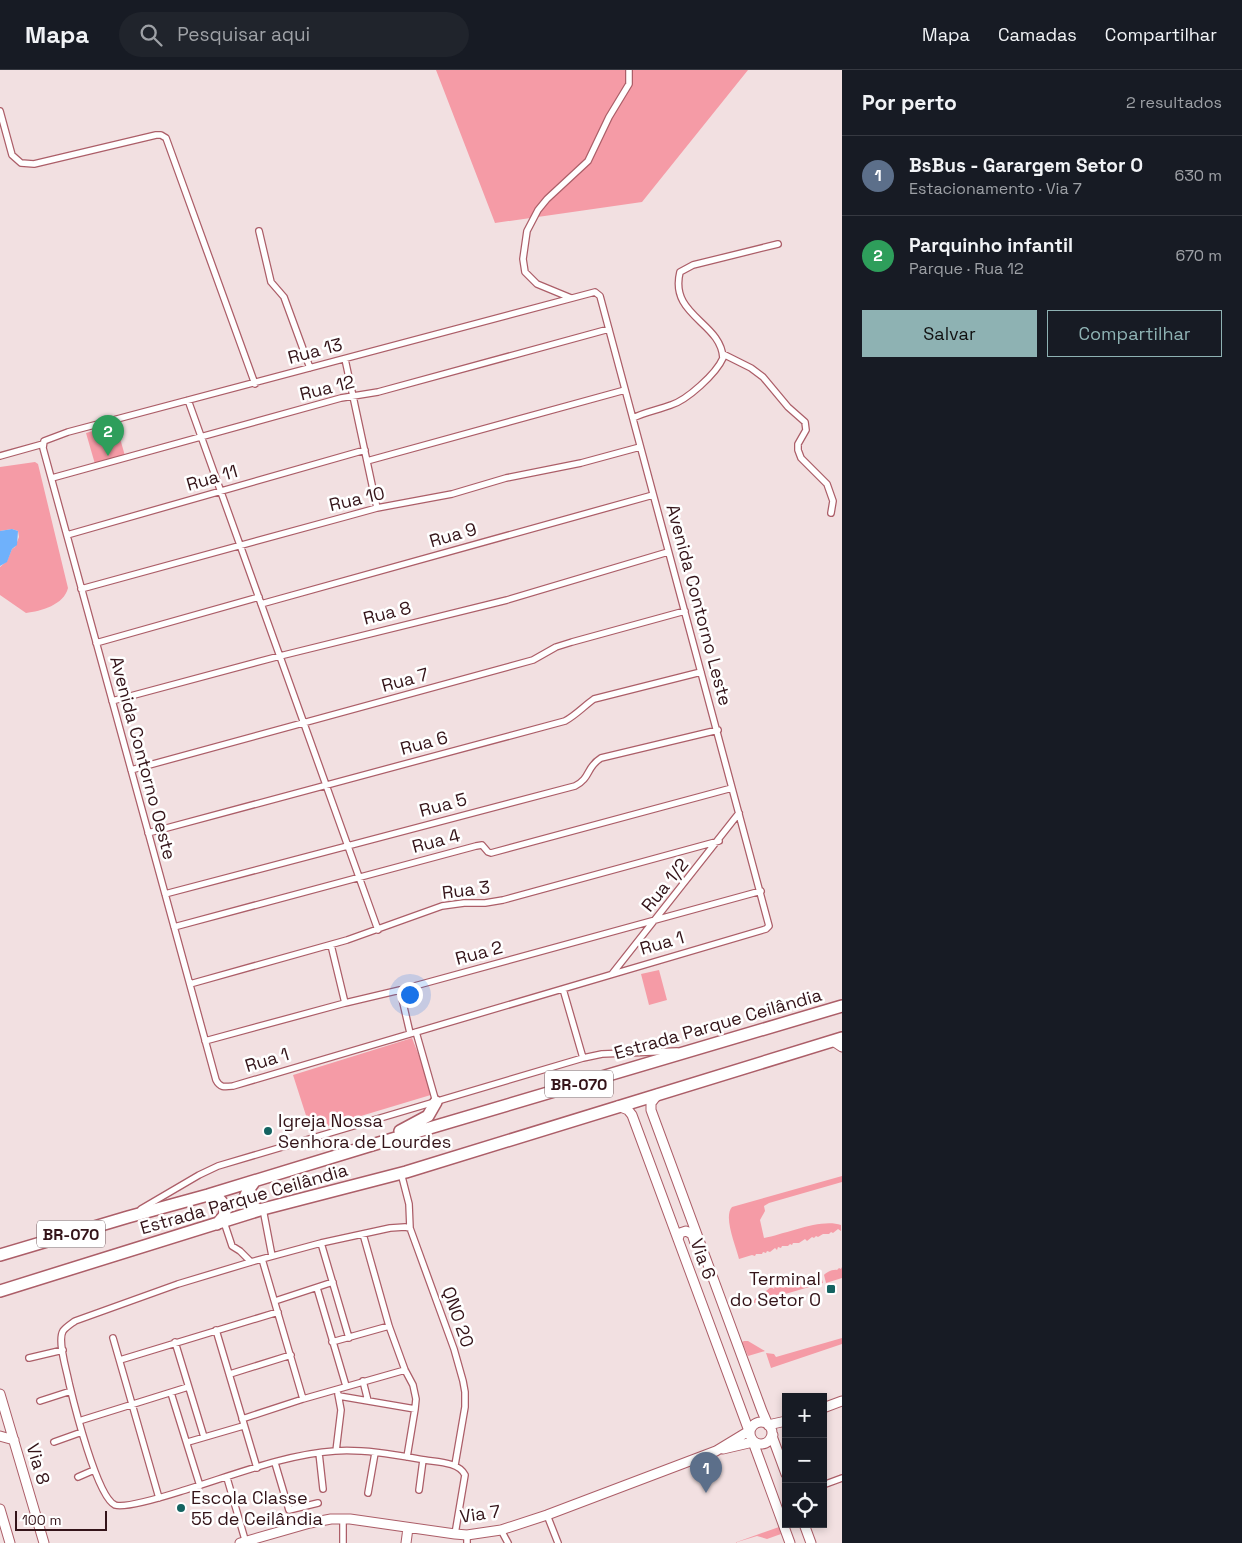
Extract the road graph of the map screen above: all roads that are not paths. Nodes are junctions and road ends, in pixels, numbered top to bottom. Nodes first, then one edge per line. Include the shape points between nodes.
1 (629, 70) edge
2 (0, 111) edge
3 (259, 231) dead end
4 (778, 244) dead end
5 (598, 292) joint
6 (571, 298) junction
7 (609, 329) junction
8 (723, 354) junction
9 (345, 359) junction
10 (310, 368) junction
11 (255, 384) junction
12 (625, 390) junction
13 (354, 396) junction
14 (188, 400) junction
15 (633, 418) junction
16 (201, 437) junction
17 (43, 444) junction
18 (640, 447) junction
19 (364, 450) junction
20 (0, 456) edge
21 (367, 461) junction
22 (52, 478) junction
23 (221, 491) junction
24 (653, 495) junction
25 (377, 508) junction
26 (831, 513) dead end
27 (67, 535) junction
28 (240, 546) junction
29 (668, 552) junction
30 (82, 589) junction
31 (259, 597) junction
32 (261, 604) junction
33 (685, 611) junction
34 (96, 643) junction
35 (280, 656) junction
36 (701, 672) junction
37 (112, 701) junction
38 (303, 723) junction
39 (718, 730) junction
40 (131, 770) junction
41 (326, 785) junction
42 (732, 788) junction
43 (740, 813) junction
44 (148, 833) junction
45 (719, 841) junction
46 (348, 845) junction
47 (360, 876) junction
48 (761, 891) junction
49 (165, 894) junction
50 (656, 920) junction
51 (769, 926) joint
52 (174, 927) junction
53 (378, 930) junction
54 (331, 945) junction
55 (612, 974) junction
56 (190, 984) junction
57 (563, 989) junction
58 (400, 990) junction
59 (345, 1003) junction
60 (842, 1006) edge
61 (413, 1032) junction
62 (205, 1041) junction
63 (839, 1042) edge
64 (692, 1050) junction
65 (583, 1058) junction
66 (216, 1080) joint
67 (658, 1094) junction
68 (436, 1102) junction
69 (618, 1106) junction
70 (372, 1145) junction
71 (401, 1173) junction
72 (254, 1182) junction
73 (208, 1196) junction
74 (262, 1210) junction
75 (128, 1216) junction
76 (220, 1223) junction
77 (410, 1228) junction
78 (363, 1234) junction
79 (678, 1239) junction
80 (321, 1243) junction
81 (0, 1255) edge
82 (272, 1256) junction
83 (262, 1259) junction
84 (251, 1262) junction
85 (332, 1282) junction
86 (317, 1288) junction
87 (0, 1291) edge
88 (719, 1295) junction
89 (275, 1301) junction
90 (278, 1312) junction
91 (389, 1326) junction
92 (216, 1330) junction
93 (113, 1338) dead end
94 (349, 1338) junction
95 (174, 1342) junction
96 (332, 1342) junction
97 (63, 1350) junction
98 (291, 1355) junction
99 (29, 1358) dead end
100 (120, 1360) junction
101 (405, 1370) junction
102 (230, 1374) junction
103 (363, 1381) junction
104 (346, 1386) junction
105 (188, 1387) junction
106 (336, 1390) junction
107 (71, 1391) junction
108 (171, 1393) junction
109 (0, 1394) edge
110 (339, 1396) junction
111 (303, 1399) junction
112 (40, 1401) dead end
113 (368, 1401) junction
114 (842, 1401) edge
115 (132, 1404) junction
116 (827, 1407) edge
117 (415, 1408) junction
118 (242, 1419) junction
119 (79, 1421) junction
120 (782, 1423) edge
121 (768, 1425) junction
122 (782, 1425) edge
123 (243, 1426) junction
124 (82, 1432) junction
125 (749, 1432) junction
126 (0, 1436) edge
127 (772, 1436) junction
128 (204, 1437) junction
129 (14, 1440) junction
130 (54, 1442) dead end
131 (188, 1442) junction
132 (753, 1442) junction
133 (336, 1451) junction
134 (716, 1451) junction
135 (319, 1453) junction
136 (375, 1453) junction
137 (407, 1457) junction
138 (422, 1460) junction
139 (275, 1463) junction
140 (782, 1463) edge
141 (454, 1465) junction
142 (257, 1468) junction
143 (94, 1470) junction
144 (78, 1477) dead end
145 (227, 1478) junction
146 (842, 1478) edge
147 (827, 1484) edge
148 (200, 1486) junction
149 (323, 1489) dead end
150 (419, 1490) dead end
151 (368, 1493) dead end
152 (160, 1498) junction
153 (318, 1503) dead end
154 (0, 1509) edge
155 (547, 1514) junction
156 (343, 1519) junction
157 (408, 1528) junction
158 (805, 1528) edge
159 (3, 1530) edge
160 (500, 1530) junction
161 (455, 1534) junction
162 (467, 1539) edge
163 (244, 1542) edge
164 (10, 1543) edge
165 (44, 1543) edge
166 (343, 1543) edge
167 (406, 1543) edge
168 (508, 1543) edge
169 (558, 1543) edge
170 (790, 1543) edge
171 (811, 1543) edge

1 - 6 street via 629,84 588,161 547,199 528,231 523,259 525,272 537,284
2 - 11 street via 12,156 21,163 34,164 156,135 166,138
3 - 10 street via 271,282 284,297
4 - 8 street via 693,265 680,272 678,280 683,303 716,338
5 - 6 street, Rua 13
5 - 7 street, Avenida Contorno Leste
6 - 9 street, Rua 13
7 - 12 street, Avenida Contorno Leste
7 - 13 street, Rua 12 via 388,390
8 - 15 street via 720,366 694,391 673,405
8 - 26 street via 763,377 805,422 806,430 798,450 801,458 827,484 832,501
9 - 10 street, Rua 13
9 - 13 street
10 - 11 street, Rua 13
11 - 14 street, Rua 13
12 - 15 street, Avenida Contorno Leste
12 - 21 street
13 - 16 street, Rua 12
13 - 19 street
14 - 16 street
14 - 17 street, Rua 13 via 54,436
15 - 18 street, Avenida Contorno Leste
16 - 22 street, Rua 12
16 - 23 street
17 - 20 street, Rua 13
17 - 22 street, Avenida Contorno Oeste
18 - 24 street, Avenida Contorno Leste
18 - 25 street, Rua 10 via 452,494
19 - 21 street
19 - 23 street, Rua 11
21 - 25 street
22 - 27 street, Avenida Contorno Oeste
23 - 27 street, Rua 11
23 - 28 street
24 - 29 street, Avenida Contorno Leste
24 - 32 street, Rua 9
25 - 28 street, Rua 10
27 - 30 street, Avenida Contorno Oeste
28 - 30 street, Rua 10
28 - 31 street
29 - 33 street, Avenida Contorno Leste
29 - 35 street, Rua 8 via 507,600
30 - 34 street, Avenida Contorno Oeste
31 - 32 street
31 - 34 street
32 - 35 street
33 - 36 street, Avenida Contorno Leste
33 - 38 street, Rua 7 via 572,642 533,660
34 - 37 street, Avenida Contorno Oeste
35 - 37 street, Rua 8
35 - 38 street
36 - 39 street, Avenida Contorno Leste
36 - 41 street, Rua 6 via 594,699 565,721
37 - 40 street, Avenida Contorno Oeste
38 - 40 street, Rua 7
38 - 41 street
39 - 42 street, Avenida Contorno Leste
39 - 46 street, Rua 5 via 601,758 593,762 583,782 575,786
40 - 44 street, Avenida Contorno Oeste
41 - 44 street, Rua 6
41 - 46 street
42 - 43 street, Avenida Contorno Leste
42 - 47 street, Rua 4 via 491,853 482,845 476,846
43 - 45 street, Rua 1/2
43 - 48 street, Avenida Contorno Leste
44 - 49 street, Avenida Contorno Oeste
45 - 50 street, Rua 1/2
45 - 53 street, Rua 3 via 503,900 442,906
46 - 47 street
46 - 49 street, Rua 5
47 - 52 street, Rua 4
47 - 53 street
48 - 50 street, Rua 2
48 - 51 street, Avenida Contorno Leste
49 - 52 street, Avenida Contorno Oeste
50 - 55 street, Rua 1/2
50 - 58 street, Rua 2
51 - 55 street, Rua 1
52 - 56 street, Avenida Contorno Oeste
53 - 54 street, Rua 3
54 - 56 street, Rua 3
54 - 59 street
55 - 57 street, Rua 1
56 - 62 street, Avenida Contorno Oeste
57 - 61 street, Rua 1
57 - 65 street
58 - 59 street, Rua 2
58 - 61 street
59 - 62 street, Rua 2
60 - 64 highway, Estrada Parque Ceilândia / BR-070
61 - 66 street, Rua 1 via 233,1086 223,1087
61 - 68 street
62 - 66 street, Avenida Contorno Oeste
63 - 67 highway, Estrada Parque Ceilândia / BR-070
64 - 65 street via 602,1054
64 - 70 highway, Estrada Parque Ceilândia / BR-070
65 - 68 street
67 - 69 highway, Estrada Parque Ceilândia / BR-070
67 - 88 main road, Via 6 via 651,1103 651,1110
68 - 70 highway via 428,1116
68 - 75 street via 218,1166
69 - 71 highway, Estrada Parque Ceilândia / BR-070
69 - 79 main road, Via 6 via 632,1115
70 - 72 highway, Estrada Parque Ceilândia / BR-070
71 - 74 highway, Estrada Parque Ceilândia / BR-070
71 - 77 street, QNO 20 via 409,1204
72 - 73 highway, Estrada Parque Ceilândia / BR-070
72 - 74 highway via 245,1194 246,1204
73 - 75 highway, Estrada Parque Ceilândia / BR-070
73 - 76 highway via 220,1200 226,1207
74 - 76 highway, Estrada Parque Ceilândia / BR-070
74 - 82 street
75 - 81 highway, Estrada Parque Ceilândia / BR-070
76 - 84 street via 232,1246
76 - 87 highway, Estrada Parque Ceilândia / BR-070
77 - 78 street via 390,1228
77 - 141 street, QNO 20 via 463,1381 464,1407
78 - 80 street
78 - 91 street
79 - 88 main road via 682,1232 692,1234 708,1277
79 - 125 main road, Via 6
80 - 82 street
80 - 85 street
82 - 83 street
83 - 84 street
83 - 89 street
84 - 97 street via 178,1284 75,1322 64,1330
85 - 86 street
85 - 94 street
86 - 89 street
86 - 96 street
88 - 121 main road, Via 6
89 - 90 street
90 - 92 street
90 - 98 street
91 - 94 street
91 - 101 street
92 - 95 street
92 - 102 street
93 - 100 street
94 - 96 street
95 - 100 street
95 - 105 street
96 - 104 street
97 - 99 street
97 - 107 street
98 - 102 street
98 - 111 street
100 - 115 street
101 - 103 street
101 - 117 street via 413,1384
102 - 118 street
103 - 104 street
103 - 113 street
104 - 106 street
105 - 108 street
105 - 128 street
106 - 110 street
106 - 111 street
107 - 112 street
107 - 119 street
108 - 115 street
108 - 131 street
109 - 129 main road, Via 8
110 - 113 street
110 - 133 street via 342,1410
111 - 118 street
113 - 117 street
114 - 116 main road
115 - 119 street
115 - 152 street
117 - 137 street
118 - 123 street
119 - 124 street
120 - 121 main road
121 - 125 main road via 757,1423
121 - 127 main road
122 - 127 main road
123 - 128 street
123 - 142 street
124 - 130 street
124 - 143 street
125 - 132 main road
125 - 134 main road, Via 7
126 - 129 main road
127 - 132 main road via 764,1444
127 - 140 main road
128 - 131 street
129 - 165 main road, Via 8
131 - 148 street
132 - 134 main road, Via 7
132 - 170 main road
133 - 135 street
133 - 136 street
134 - 155 main road, Via 7
135 - 139 street
135 - 149 street
136 - 137 street
136 - 151 street
137 - 138 street
138 - 141 street
138 - 150 street
139 - 142 street
139 - 153 street via 289,1510
141 - 161 street via 463,1469 465,1475
142 - 145 street
143 - 144 street
143 - 152 street via 109,1500 116,1505
145 - 148 street
145 - 163 street
146 - 147 street
148 - 152 street
154 - 159 main road
155 - 160 main road, Via 7
155 - 169 street
156 - 157 main road, Via 7
156 - 163 main road, Via 7 via 310,1523
156 - 166 street
157 - 161 main road, Via 7
157 - 167 main road
158 - 171 main road
159 - 164 main road
160 - 162 main road, Via 7
160 - 168 street
161 - 162 main road, Via 7

